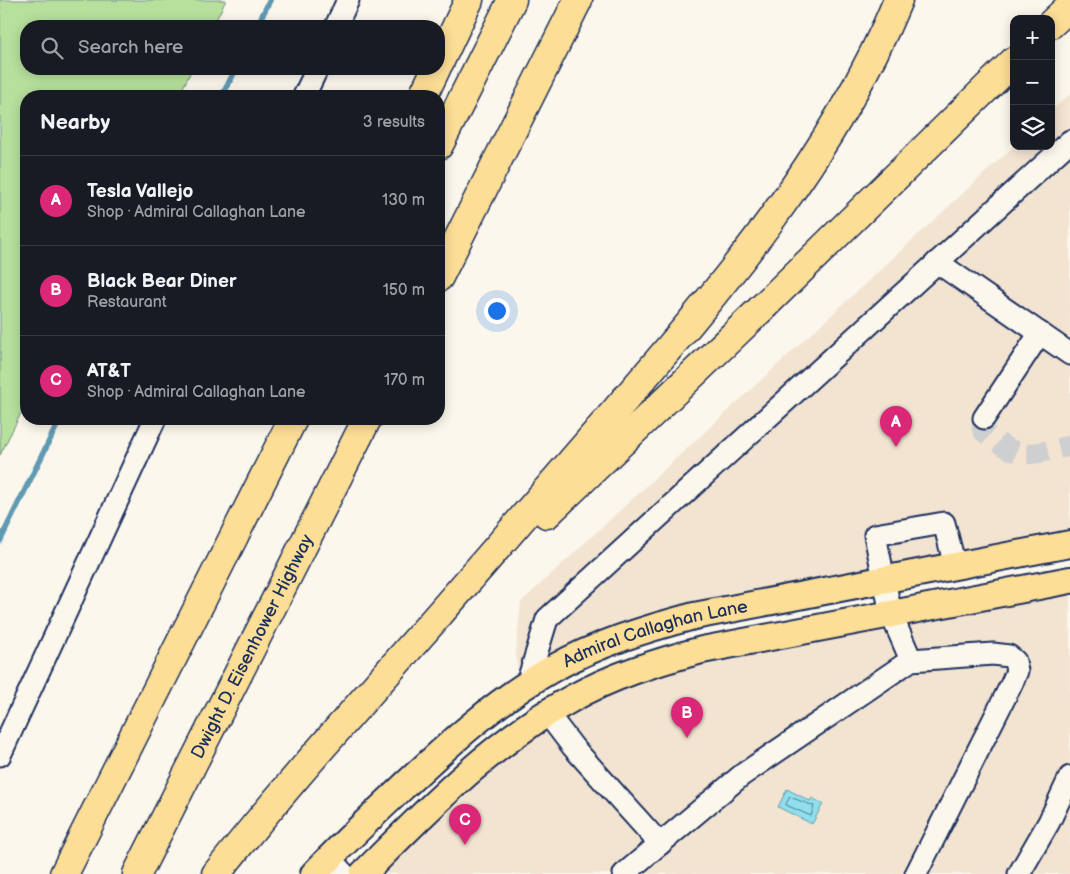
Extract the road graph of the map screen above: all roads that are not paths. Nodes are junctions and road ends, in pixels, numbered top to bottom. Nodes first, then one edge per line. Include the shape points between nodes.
1 (348, 0) edge
2 (469, 0) edge
3 (512, 0) edge
4 (578, 0) edge
5 (898, 0) edge
6 (1070, 6) edge
7 (339, 20) edge
8 (1055, 20) edge
9 (445, 50) edge
10 (1010, 65) edge
11 (314, 75) edge
12 (433, 75) edge
13 (307, 90) edge
14 (426, 90) edge
15 (445, 133) edge
16 (1070, 140) edge
17 (937, 262) junction
18 (445, 265) edge
19 (1040, 333) junction
20 (1070, 354) edge
21 (984, 418) dead end
22 (152, 425) edge
23 (290, 425) edge
24 (365, 425) edge
25 (1070, 544) edge
26 (955, 566) junction
27 (885, 580) junction
28 (1070, 580) edge
29 (891, 614) junction
30 (428, 627) junction
31 (911, 660) junction
32 (527, 684) junction
33 (547, 713) junction
34 (0, 755) edge
35 (1070, 776) edge
36 (660, 844) junction
37 (329, 869) edge
38 (632, 872) edge
39 (1023, 873) edge
40 (64, 874) edge
41 (137, 874) edge
42 (216, 874) edge
43 (363, 874) edge
44 (916, 874) edge

1 - 7 lane
2 - 9 highway
3 - 15 highway
4 - 18 highway
5 - 30 highway via 847,103 779,211 676,341
6 - 8 highway
10 - 30 highway
11 - 13 lane
12 - 14 highway
16 - 17 lane
17 - 19 lane
17 - 32 lane via 547,619
19 - 20 lane
19 - 21 lane
22 - 34 lane
23 - 40 highway
24 - 41 highway, Dwight D. Eisenhower Highway
25 - 26 main road, Admiral Callaghan Lane
26 - 27 main road, Admiral Callaghan Lane
26 - 27 lane via 944,523 875,535
27 - 29 lane
27 - 32 main road, Admiral Callaghan Lane via 656,626 584,653
28 - 29 main road, Admiral Callaghan Lane
29 - 31 lane
29 - 33 main road, Admiral Callaghan Lane via 702,650 666,660 598,685
30 - 42 highway
31 - 36 lane via 742,775
31 - 44 lane via 993,654 1009,656 1016,661 1017,671
32 - 37 main road, Admiral Callaghan Lane via 437,755
33 - 36 lane via 572,746
33 - 43 main road, Admiral Callaghan Lane via 468,774
35 - 39 lane
36 - 38 lane

